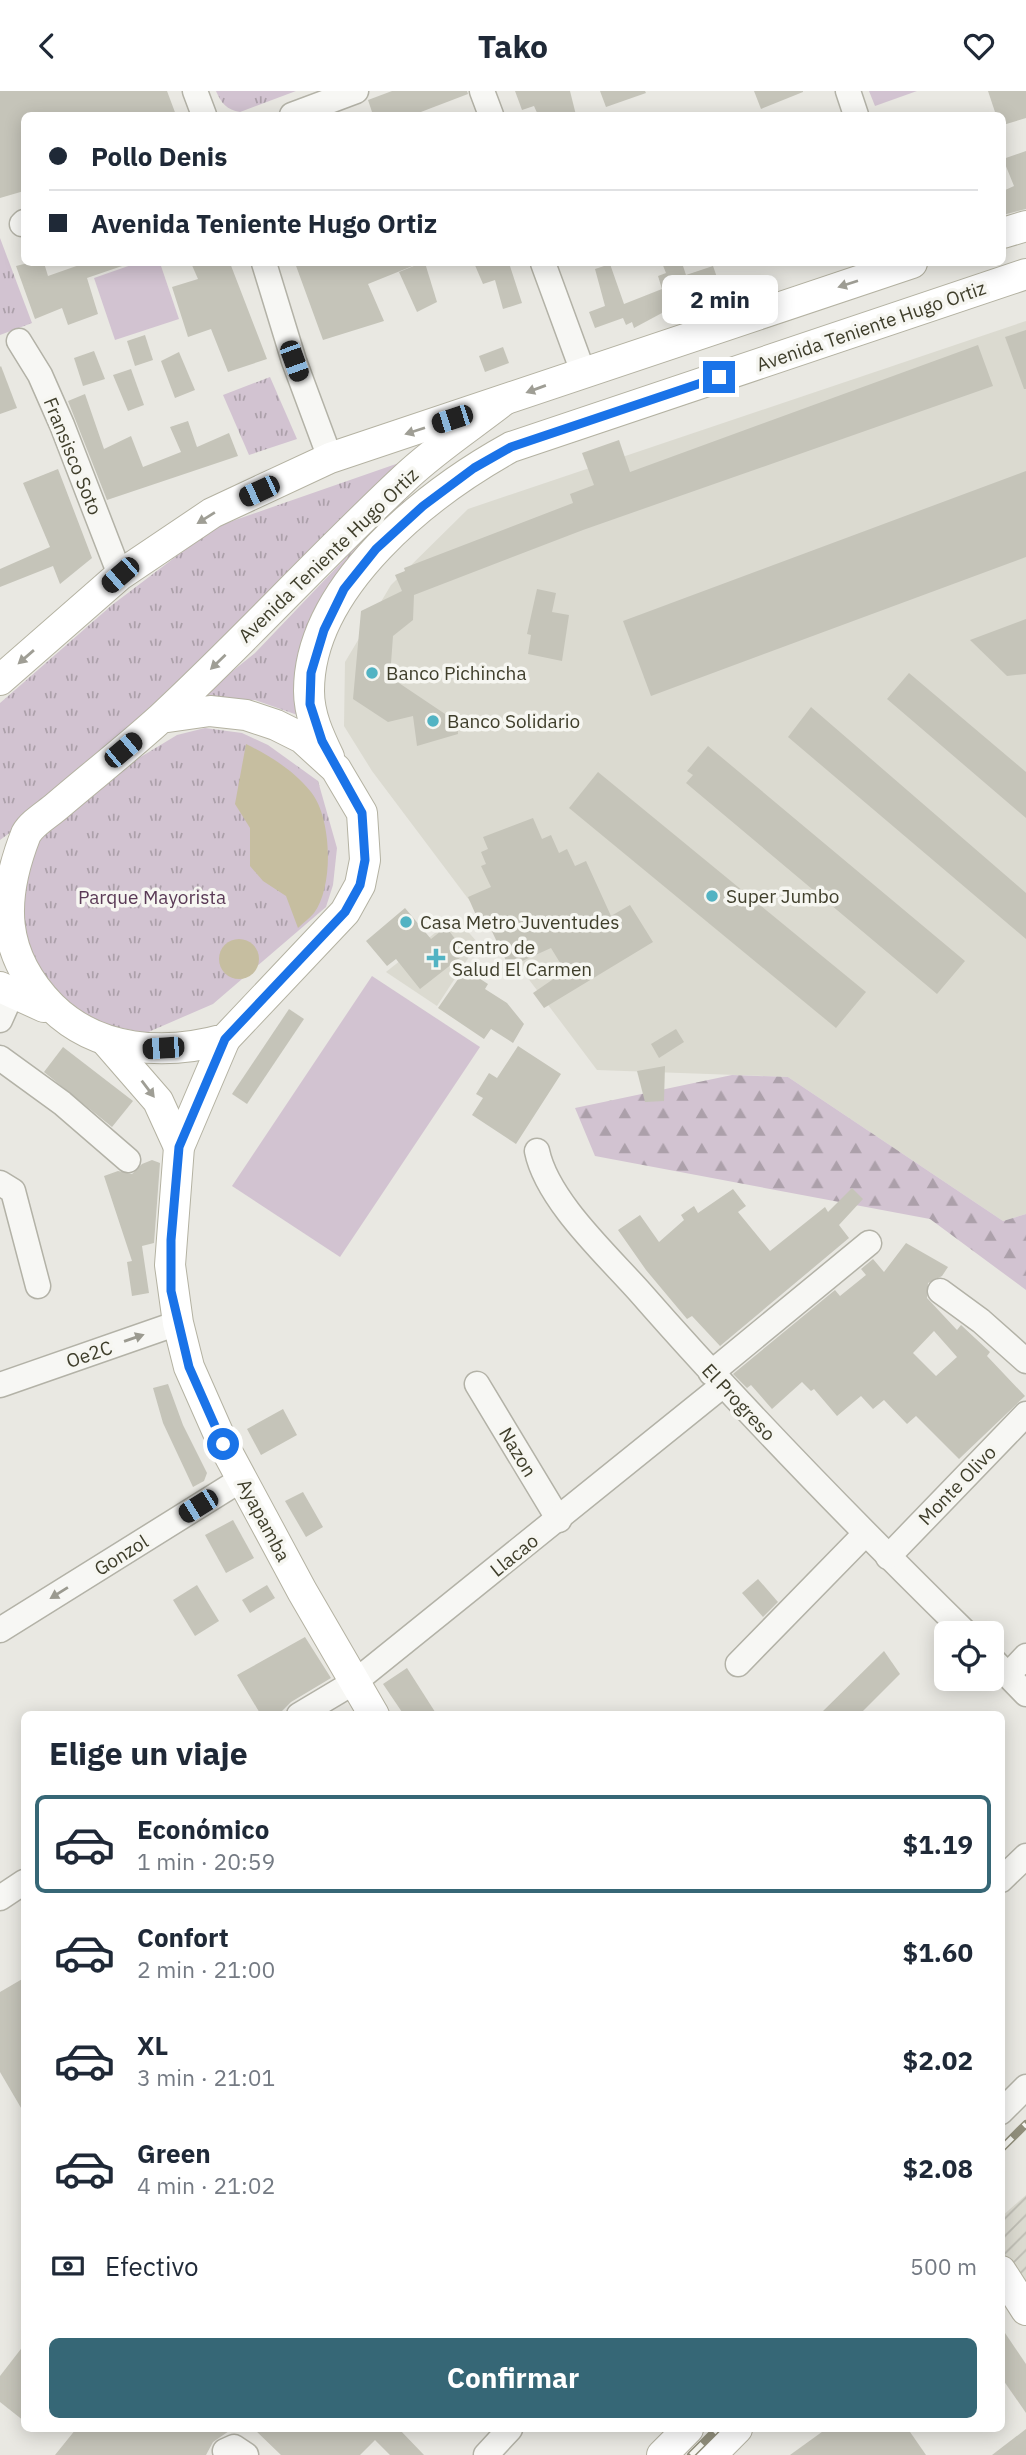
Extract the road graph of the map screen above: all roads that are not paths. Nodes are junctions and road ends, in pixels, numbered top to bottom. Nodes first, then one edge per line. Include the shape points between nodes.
1 (195, 91) edge
2 (356, 91) edge
3 (482, 91) edge
4 (848, 91) edge
5 (203, 112) edge
6 (300, 112) edge
7 (490, 112) edge
8 (855, 112) edge
9 (1026, 226) edge
10 (1006, 232) edge
11 (265, 266) edge
12 (544, 266) edge
13 (903, 266) edge
14 (1026, 274) edge
15 (19, 341) dead end
16 (583, 372) junction
17 (503, 401) junction
18 (330, 459) junction
19 (120, 575) junction
20 (0, 680) edge
21 (161, 718) junction
22 (336, 769) junction
23 (27, 831) junction
24 (0, 848) edge
25 (6, 989) edge
26 (60, 1015) junction
27 (0, 1020) edge
28 (225, 1039) junction
29 (105, 1040) junction
30 (0, 1058) edge
31 (179, 1147) junction
32 (537, 1151) dead end
33 (128, 1160) dead end
34 (0, 1183) edge
35 (869, 1243) dead end
36 (38, 1286) dead end
37 (940, 1291) dead end
38 (178, 1323) junction
39 (1026, 1361) edge
40 (716, 1379) junction
41 (477, 1384) dead end
42 (0, 1385) edge
43 (1026, 1414) edge
44 (242, 1479) junction
45 (559, 1520) junction
46 (865, 1534) junction
47 (888, 1557) junction
48 (954, 1621) edge
49 (0, 1630) edge
50 (1026, 1656) edge
51 (738, 1664) dead end
52 (1004, 1665) edge
53 (1004, 1671) edge
54 (356, 1681) junction
55 (1026, 1694) edge
56 (306, 1711) edge
57 (372, 1711) edge
58 (1026, 1856) edge
59 (1005, 1875) edge
60 (21, 1884) edge
61 (0, 1898) edge
62 (1026, 2087) edge
63 (1005, 2108) edge
64 (1005, 2277) edge
65 (1026, 2309) edge
66 (507, 2432) edge
67 (685, 2432) edge
68 (734, 2432) edge
69 (486, 2455) edge
70 (662, 2455) edge
71 (711, 2455) edge

1 - 5 street
2 - 6 street
3 - 7 street
4 - 8 street
9 - 10 main road
11 - 18 street
12 - 16 street
13 -> 16 main road, Avenida Teniente Hugo Ortiz
14 - 22 main road, Avenida Teniente Hugo Ortiz via 511,447 474,468 376,549 344,589 324,630 309,691 316,729
15 - 19 street, Fransisco Soto via 62,425
16 -> 17 main road, Avenida Teniente Hugo Ortiz
17 -> 18 main road, Avenida Teniente Hugo Ortiz
17 -> 21 main road, Avenida Teniente Hugo Ortiz via 409,474
18 -> 19 main road, Avenida Teniente Hugo Ortiz via 212,513
19 -> 20 main road, Avenida Teniente Hugo Ortiz
21 - 22 main road via 210,711 246,715 302,738
21 - 23 main road
22 - 28 main road via 362,813 365,860 360,885 345,912
23 - 24 main road
23 - 26 main road via 7,887 7,938 20,969
25 - 26 main road
25 - 27 street
26 - 29 main road
28 - 29 main road via 142,1050
28 - 31 main road, Ayapamba
29 -> 31 main road, Ayapamba via 165,1112
30 - 33 street
31 - 38 main road, Ayapamba via 170,1265
32 - 40 street, El Progreso via 540,1166 569,1211
34 - 36 street via 13,1191
35 - 40 street, Llacao
37 - 39 street
42 -> 38 street, Oe2C
38 - 44 main road, Ayapamba via 197,1389
40 - 45 street, Llacao
40 - 46 street, El Progreso
41 - 45 street, Nazon
43 - 47 street, Monte Olivo
44 -> 49 street, Gonzol
44 - 54 main road, Ayapamba
45 - 54 street, Llacao
46 - 47 street, El Progreso
46 - 51 street
47 - 48 street, El Progreso
50 - 52 street
53 - 55 street
54 - 56 street, Llacao
54 - 57 main road, Ayapamba
58 - 59 street
60 - 61 street
62 - 63 street
64 - 65 main road
66 - 69 street
67 - 70 main road
68 - 71 main road

